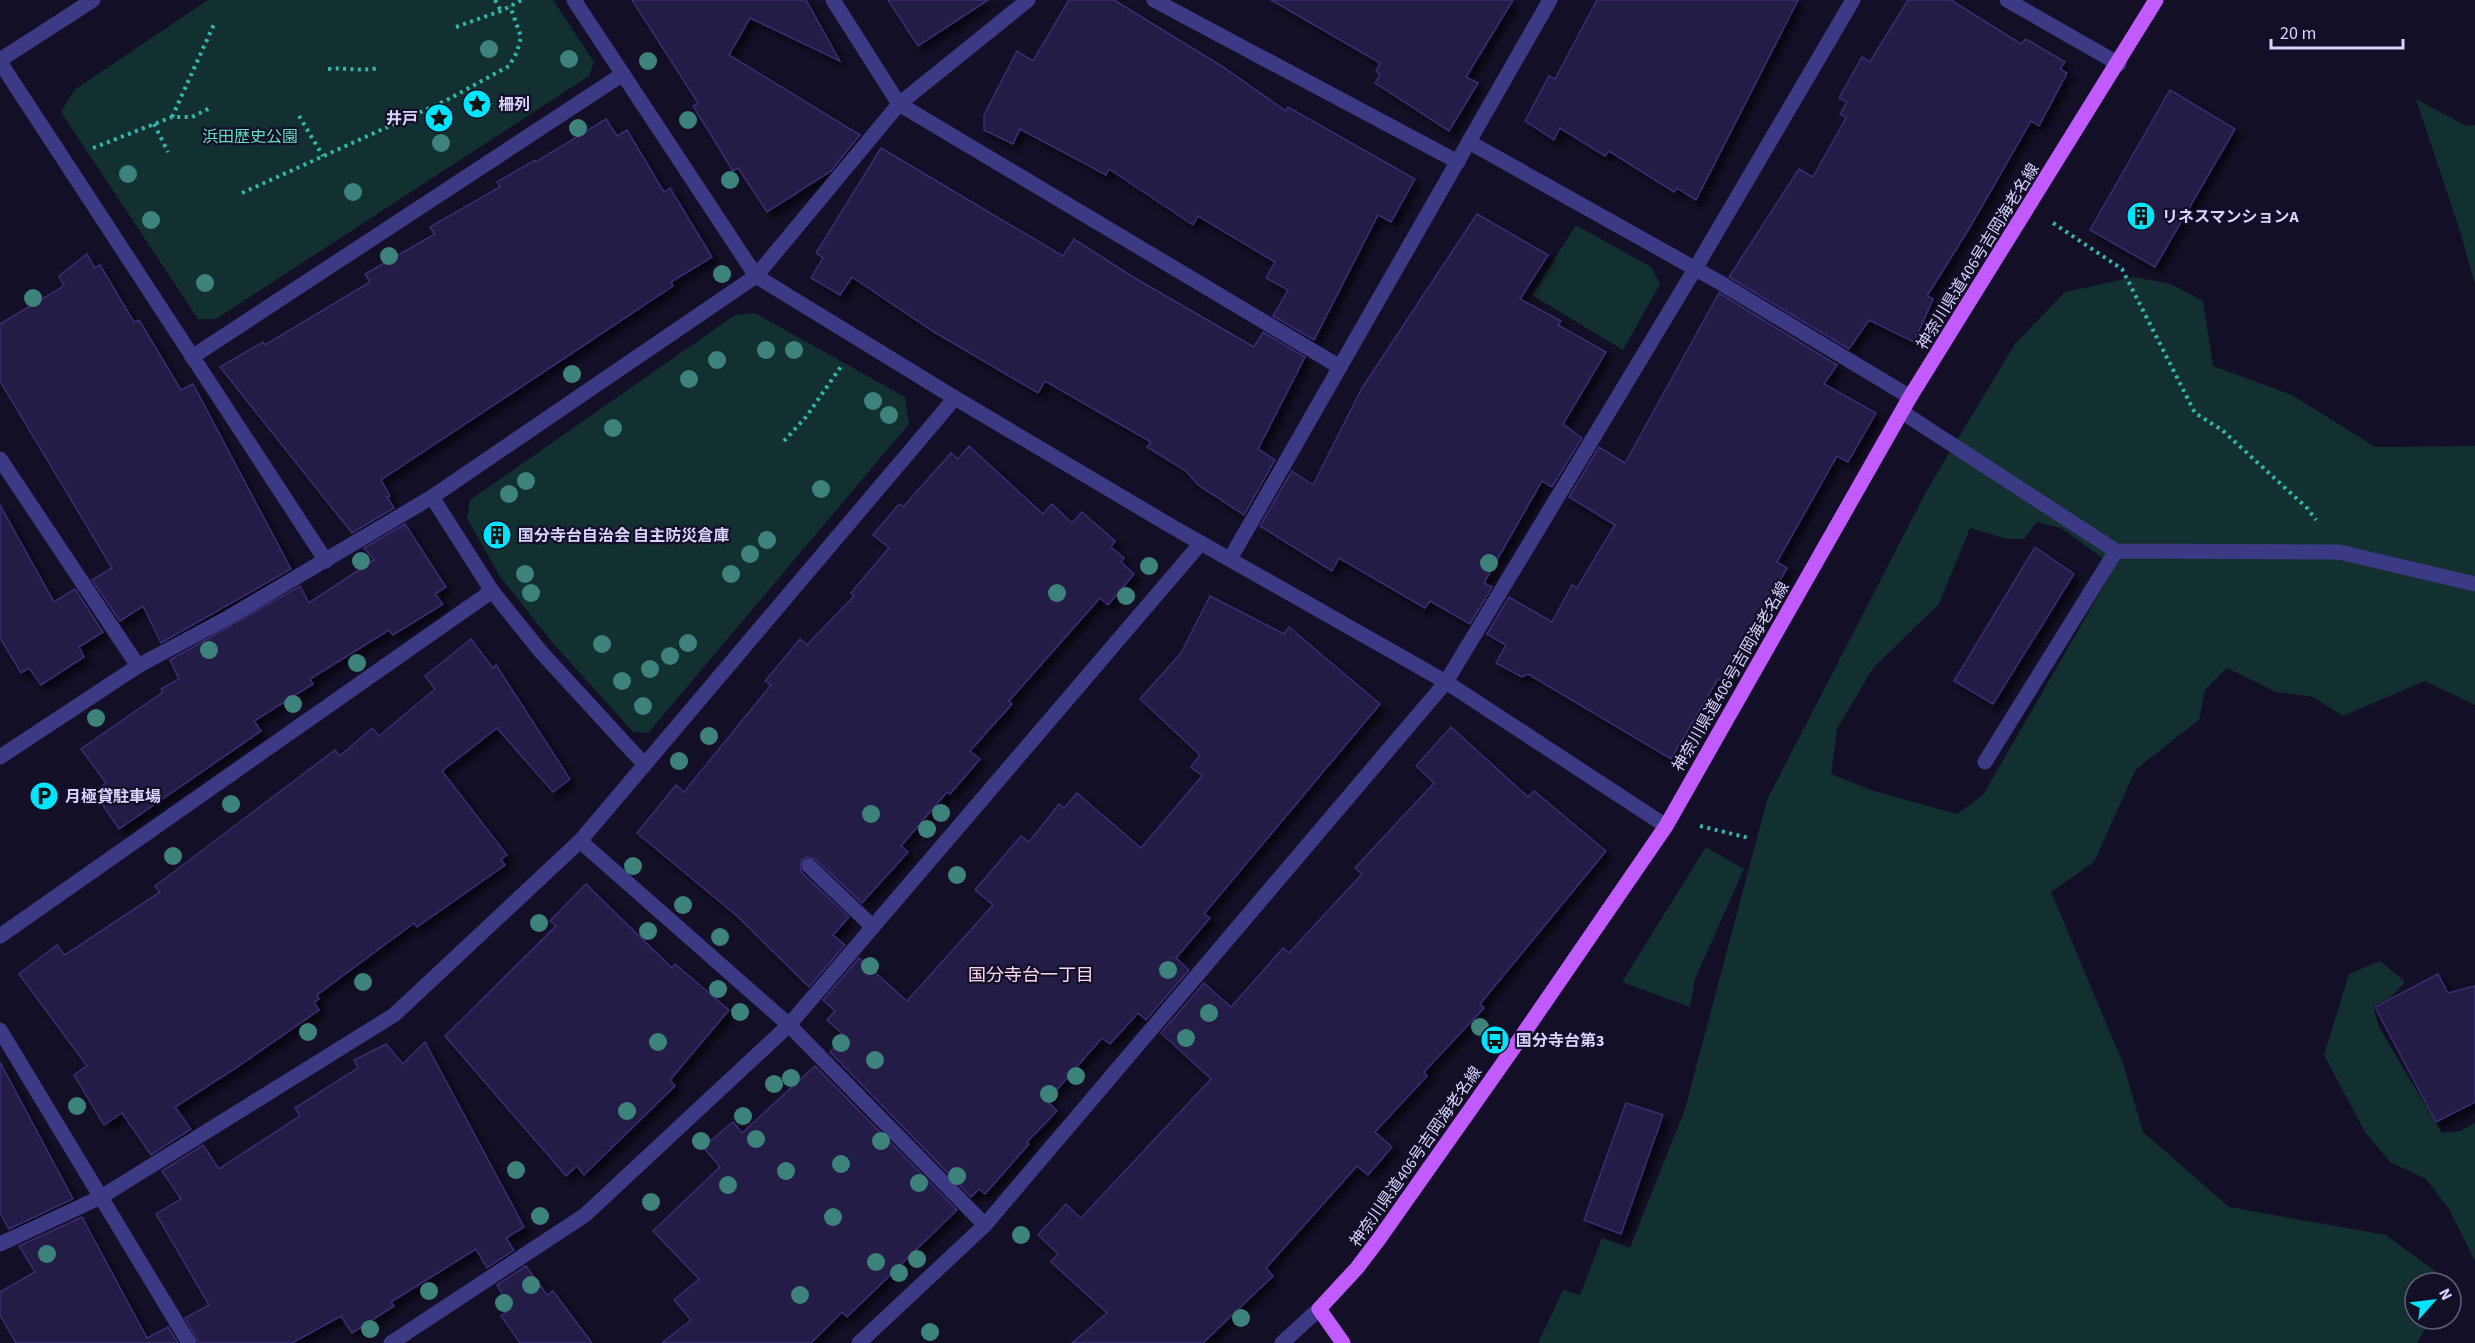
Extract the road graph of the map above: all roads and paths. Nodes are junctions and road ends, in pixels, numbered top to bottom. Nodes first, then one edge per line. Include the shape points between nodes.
1 (93, 0) edge
2 (495, 0) edge
3 (522, 0) edge
4 (574, 0) edge
5 (833, 0) edge
6 (1028, 0) edge
7 (1154, 0) edge
8 (1550, 0) edge
9 (1853, 0) edge
10 (2007, 0) edge
11 (2156, 0) edge
12 (510, 6) junction
13 (501, 11) junction
14 (215, 22) dead end
15 (456, 27) dead end
16 (0, 61) edge
17 (2119, 64) junction
18 (378, 68) dead end
19 (328, 69) dead end
20 (623, 74) junction
21 (899, 104) junction
22 (210, 108) dead end
23 (299, 116) dead end
24 (172, 117) junction
25 (154, 124) junction
26 (1469, 142) junction
27 (168, 152) dead end
28 (323, 156) junction
29 (1458, 162) junction
30 (67, 164) junction
31 (242, 193) dead end
32 (2053, 223) dead end
33 (1695, 269) junction
34 (756, 276) junction
35 (192, 357) junction
36 (1340, 367) junction
37 (835, 375) dead end
38 (1910, 397) junction
39 (955, 398) junction
40 (1902, 412) junction
41 (784, 441) dead end
42 (0, 459) edge
43 (432, 497) junction
44 (1202, 543) junction
45 (2116, 551) junction
46 (2339, 552) junction
47 (1230, 559) junction
48 (326, 561) junction
49 (2475, 584) edge
50 (492, 591) junction
51 (138, 666) junction
52 (1446, 682) junction
53 (0, 757) edge
54 (1985, 762) dead end
55 (644, 763) junction
56 (1666, 826) junction
57 (1699, 826) dead end
58 (1749, 838) dead end
59 (580, 841) junction
60 (809, 866) dead end
61 (873, 927) junction
62 (0, 936) edge
63 (789, 1025) junction
64 (0, 1030) edge
65 (102, 1197) junction
66 (985, 1226) junction
67 (0, 1244) edge
68 (1319, 1309) junction
69 (189, 1343) edge
70 (391, 1343) edge
71 (859, 1343) edge
72 (1282, 1343) edge
73 (1343, 1343) edge

1 - 16 street
2 - 13 path
3 - 12 path
4 - 20 street
5 - 21 street
6 - 21 street
7 - 29 street
8 - 26 street
9 - 33 street
10 - 17 street
11 - 17 main road, 神奈川県道406号吉岡海老名線
12 - 13 path
12 - 28 path via 520,38 518,52 508,66 447,100
13 - 15 path
14 - 24 path
16 - 30 street
17 - 38 main road, 神奈川県道406号吉岡海老名線
18 - 19 path via 360,72
20 - 34 street
20 - 35 street
21 - 34 street
21 - 36 street
22 - 24 path via 192,117
23 - 28 path
24 - 25 path
25 - 27 path
25 - 30 path via 87,151
26 - 29 street
26 - 33 street
28 - 31 path
29 - 36 street
30 - 35 street
32 - 46 path via 2122,269 2195,413 2223,430 2307,508
33 - 38 street
33 - 52 street
34 - 39 street
34 - 43 street
35 - 48 street
36 - 47 street
37 - 41 path
38 - 40 main road, 神奈川県道406号吉岡海老名線
39 - 44 street
39 - 55 street
40 - 45 street
40 - 56 main road, 神奈川県道406号吉岡海老名線
42 - 51 street
43 - 48 street
43 - 50 street
44 - 47 street
44 - 61 street
45 - 46 street
45 - 54 street
46 - 49 street
47 - 52 street
48 - 51 street
50 - 55 street via 541,652
50 - 62 street
51 - 53 street
52 - 56 street
52 - 66 street
55 - 59 street
56 - 68 main road, 神奈川県道406号吉岡海老名線 via 1379,1239
57 - 58 path
59 - 63 street
59 - 65 street via 394,1015
60 - 61 street
61 - 63 street
63 - 66 street
63 - 70 street via 585,1215
64 - 65 street
65 - 67 street
65 - 69 street
66 - 71 street
68 - 72 street
68 - 73 main road

